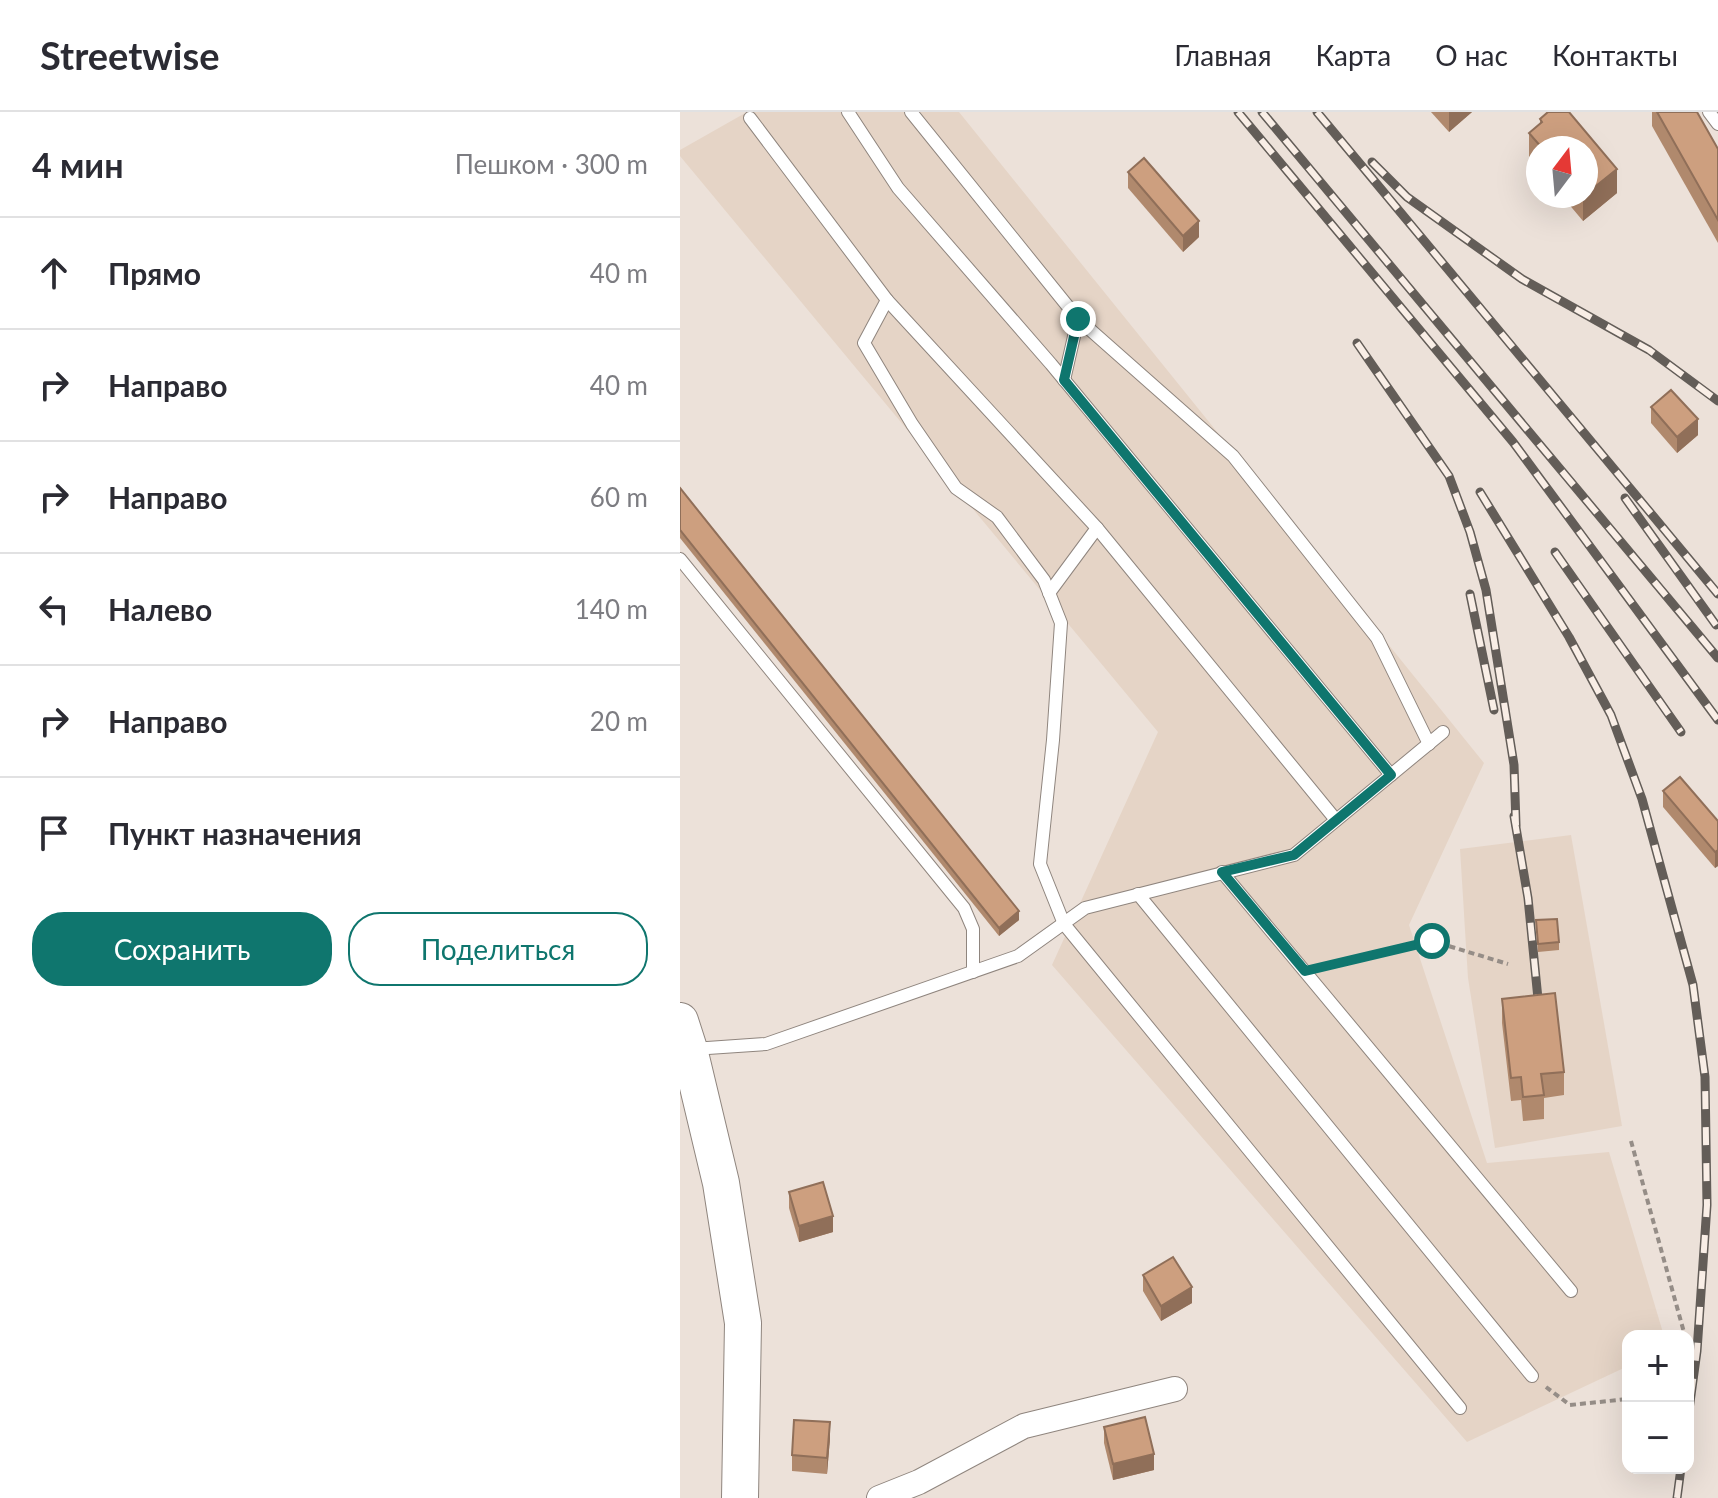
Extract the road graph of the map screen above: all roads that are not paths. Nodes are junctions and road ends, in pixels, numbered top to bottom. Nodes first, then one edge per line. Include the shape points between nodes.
1 (848, 112) edge
2 (911, 112) edge
3 (1709, 112) edge
4 (750, 118) dead end
5 (1718, 124) edge
6 (887, 300) junction
7 (1078, 319) junction
8 (1064, 380) junction
9 (1097, 528) junction
10 (680, 559) edge
11 (1049, 593) junction
12 (1443, 732) dead end
13 (1429, 744) junction
14 (1391, 775) junction
15 (1336, 820) junction
16 (1222, 872) junction
17 (1138, 894) junction
18 (1064, 924) junction
19 (973, 972) junction
20 (685, 1035) edge
21 (1571, 1291) dead end
22 (1532, 1376) road end
23 (1175, 1389) dead end
24 (1460, 1408) dead end
25 (922, 1490) edge
26 (740, 1498) edge
27 (879, 1498) edge

1 - 8 lane via 898,188
2 - 7 lane
3 - 5 lane
4 - 6 lane
6 - 9 lane
6 - 11 lane via 864,343 956,488 997,517
7 - 8 lane
7 - 13 lane via 1233,456 1377,638
8 - 14 lane
9 - 11 lane
9 - 15 lane
10 - 19 lane via 964,908 973,929
11 - 18 lane via 1061,623 1040,864
12 - 13 lane
13 - 14 lane
14 - 15 lane
15 - 16 lane via 1294,855
16 - 17 lane
16 - 21 lane
17 - 18 lane via 1085,908
17 - 22 lane
18 - 19 lane via 1018,956
18 - 24 lane
19 - 20 lane via 766,1044
20 - 26 main road via 721,1183 743,1323
23 - 25 street via 1024,1426
25 - 27 street

